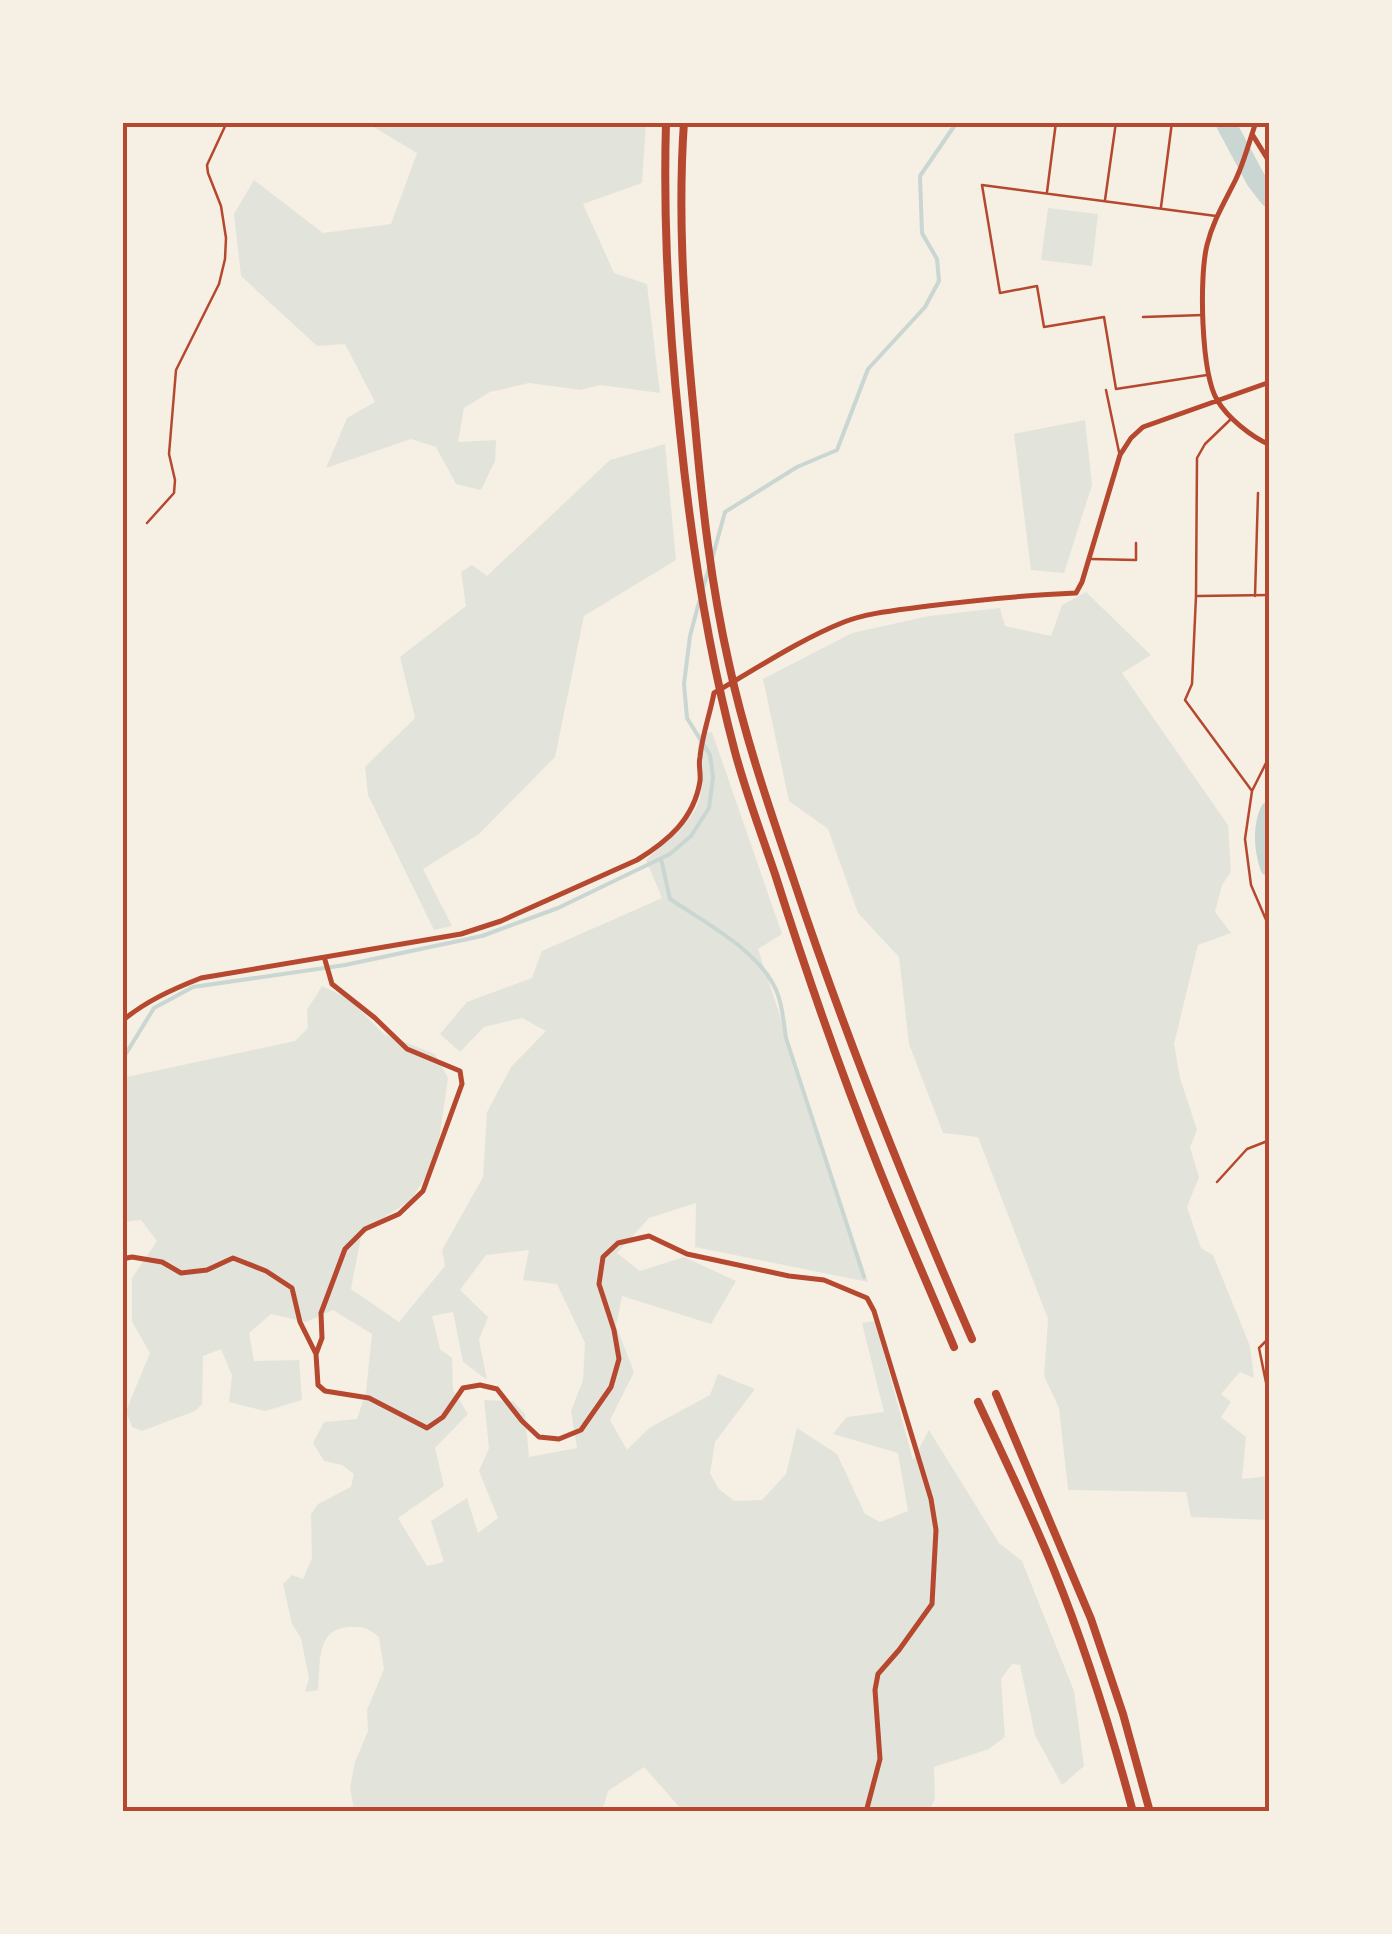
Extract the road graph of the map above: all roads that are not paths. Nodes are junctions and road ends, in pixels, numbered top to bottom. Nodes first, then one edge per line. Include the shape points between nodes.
1 (227, 122) edge
2 (666, 122) edge
3 (684, 122) edge
4 (1056, 122) edge
5 (1116, 122) edge
6 (1172, 122) edge
7 (1256, 122) edge
8 (1252, 134) junction
9 (1270, 163) edge
10 (1046, 194) junction
11 (1104, 201) junction
12 (1161, 209) junction
13 (1216, 216) junction
14 (1204, 315) junction
15 (1143, 317) dead end
16 (1209, 375) junction
17 (1270, 382) edge
18 (1106, 390) dead end
19 (1217, 399) junction
20 (1233, 418) junction
21 (1267, 444) edge
22 (1120, 455) junction
23 (1258, 493) dead end
24 (147, 523) dead end
25 (1136, 543) dead end
26 (1089, 558) junction
27 (1270, 595) edge
28 (1196, 596) junction
29 (1255, 596) junction
30 (1270, 755) edge
31 (1252, 791) junction
32 (1270, 929) edge
33 (325, 959) junction
34 (122, 1020) edge
35 (1270, 1140) edge
36 (1217, 1182) dead end
37 (122, 1258) edge
38 (1270, 1337) edge
39 (972, 1339) dead end
40 (954, 1348) dead end
41 (316, 1354) junction
42 (996, 1394) dead end
43 (978, 1402) dead end
44 (1270, 1402) edge
45 (866, 1812) edge
46 (1133, 1812) edge
47 (1150, 1812) edge

1 - 24 lane via 207,165 221,206 225,260 176,370 169,454 174,493
2 - 40 highway via 674,373 710,645 736,754 806,972
3 - 39 highway via 688,356 729,664 812,934 906,1189
4 - 10 lane
5 - 11 lane
6 - 12 lane
7 - 8 street
8 - 9 street
8 - 13 street
10 - 11 lane
10 - 16 lane via 982,185 1000,293 1037,286 1044,327 1104,317 1116,389
11 - 12 lane
12 - 13 lane
13 - 14 street via 1202,274
14 - 15 lane
14 - 16 street
16 - 19 street
17 - 19 street
18 - 22 lane
19 - 20 street
19 - 22 street via 1143,427
20 - 21 street
20 - 28 lane via 1197,458
22 - 26 street
23 - 29 lane
25 - 26 lane via 1136,560
26 - 33 street via 1076,593 1009,596 844,622 714,693 696,800 678,828 637,860 461,934
27 - 29 lane
28 - 29 lane
28 - 31 lane via 1192,684 1185,700
30 - 31 lane
31 - 32 lane via 1245,840 1251,885
33 - 34 street via 202,978
33 - 41 street via 332,984 407,1049 460,1071 462,1084 424,1191 345,1248 321,1313
35 - 36 lane via 1247,1149
37 - 41 street via 162,1262 181,1273 233,1258 266,1271 292,1288
38 - 44 lane via 1259,1348
41 - 45 street via 325,1392 370,1398 427,1428 464,1388 480,1384 497,1389 540,1436 559,1439 581,1430 611,1387 619,1360 599,1284 603,1256 618,1244 649,1236 687,1254 824,1280 867,1298 932,1498 936,1556 932,1604 878,1674 880,1758
42 - 47 highway via 1110,1671
43 - 46 highway via 1094,1677

